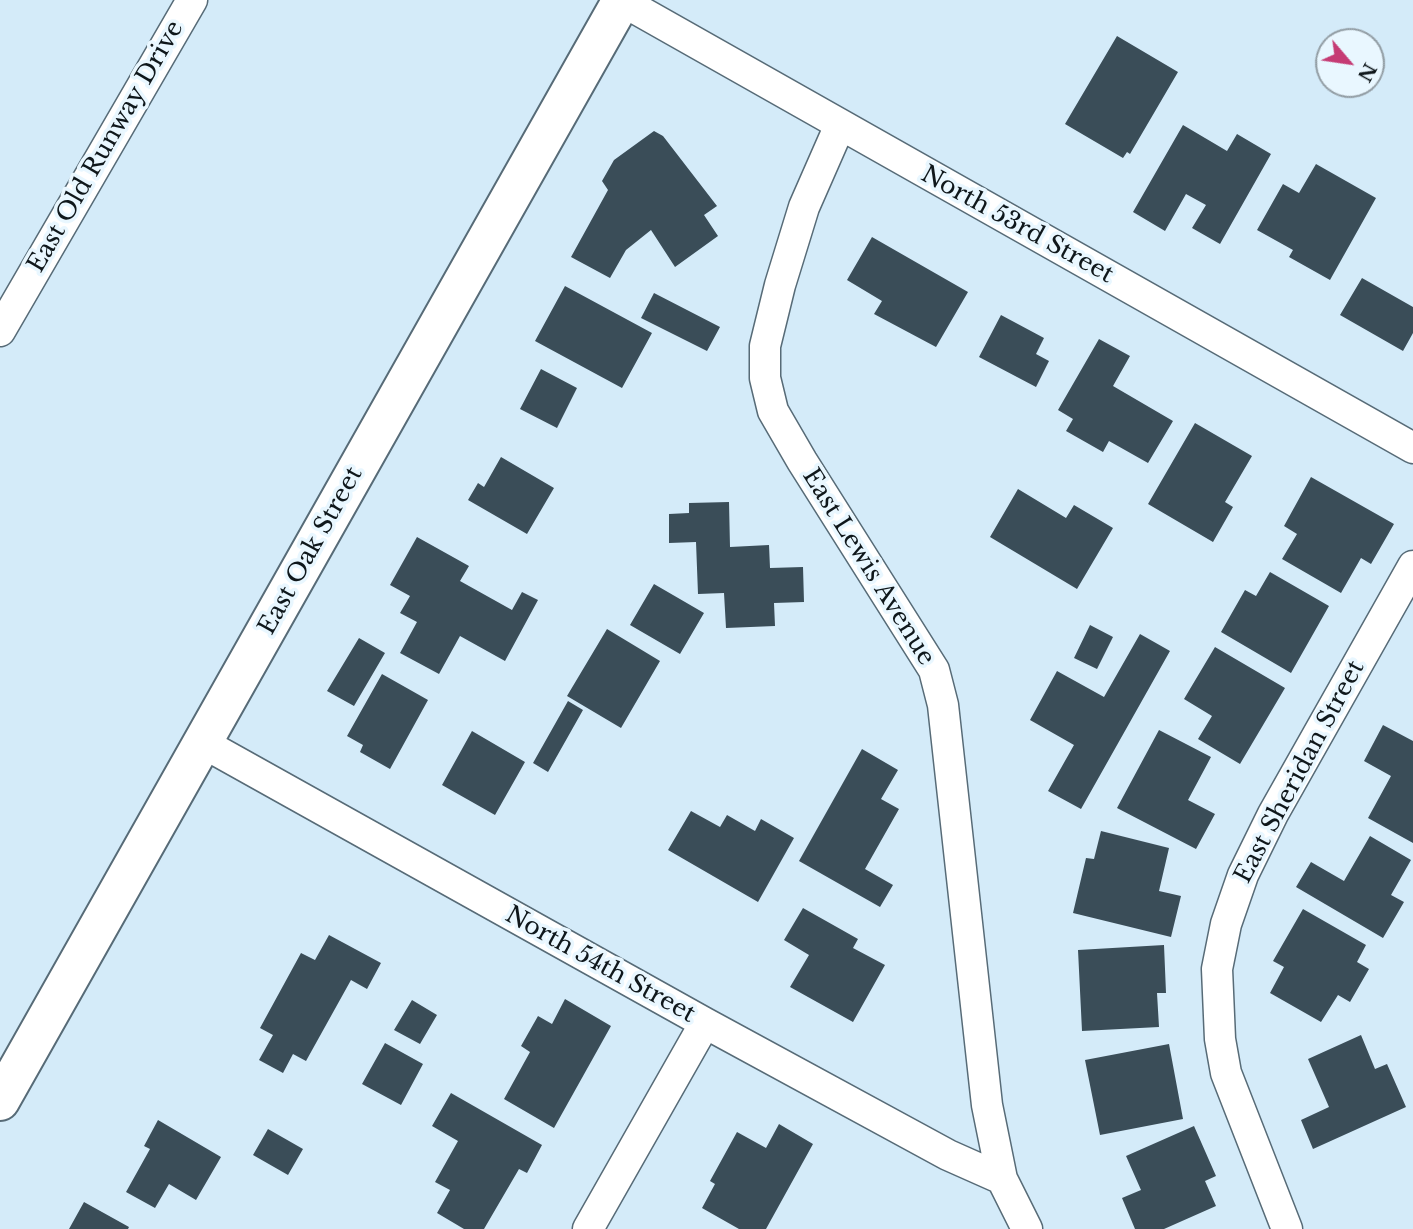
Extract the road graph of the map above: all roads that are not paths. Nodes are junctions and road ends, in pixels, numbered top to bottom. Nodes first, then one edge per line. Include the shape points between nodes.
1 (192, 0) edge
2 (622, 1) edge
3 (840, 125) junction
4 (0, 331) edge
5 (1413, 448) edge
6 (1413, 566) edge
7 (203, 743) junction
8 (705, 1023) junction
9 (0, 1101) edge
10 (1002, 1179) junction
11 (588, 1229) edge
12 (1027, 1229) edge
13 (1287, 1229) edge

1 - 4 street, East Old Runway Drive
2 - 3 street, North 53rd Street
2 - 7 street, East Oak Street
3 - 5 street, North 53rd Street
3 - 10 street, East Lewis Avenue via 804,206 780,285 765,346 765,378 773,411 934,670 943,705 987,1104
6 - 13 street, East Sheridan Street via 1249,863 1226,924 1219,958 1220,1039 1226,1073
7 - 8 street, North 54th Street
7 - 9 street, East Oak Street
8 - 10 street, North 54th Street
8 - 11 street
10 - 12 street, East Lewis Avenue

